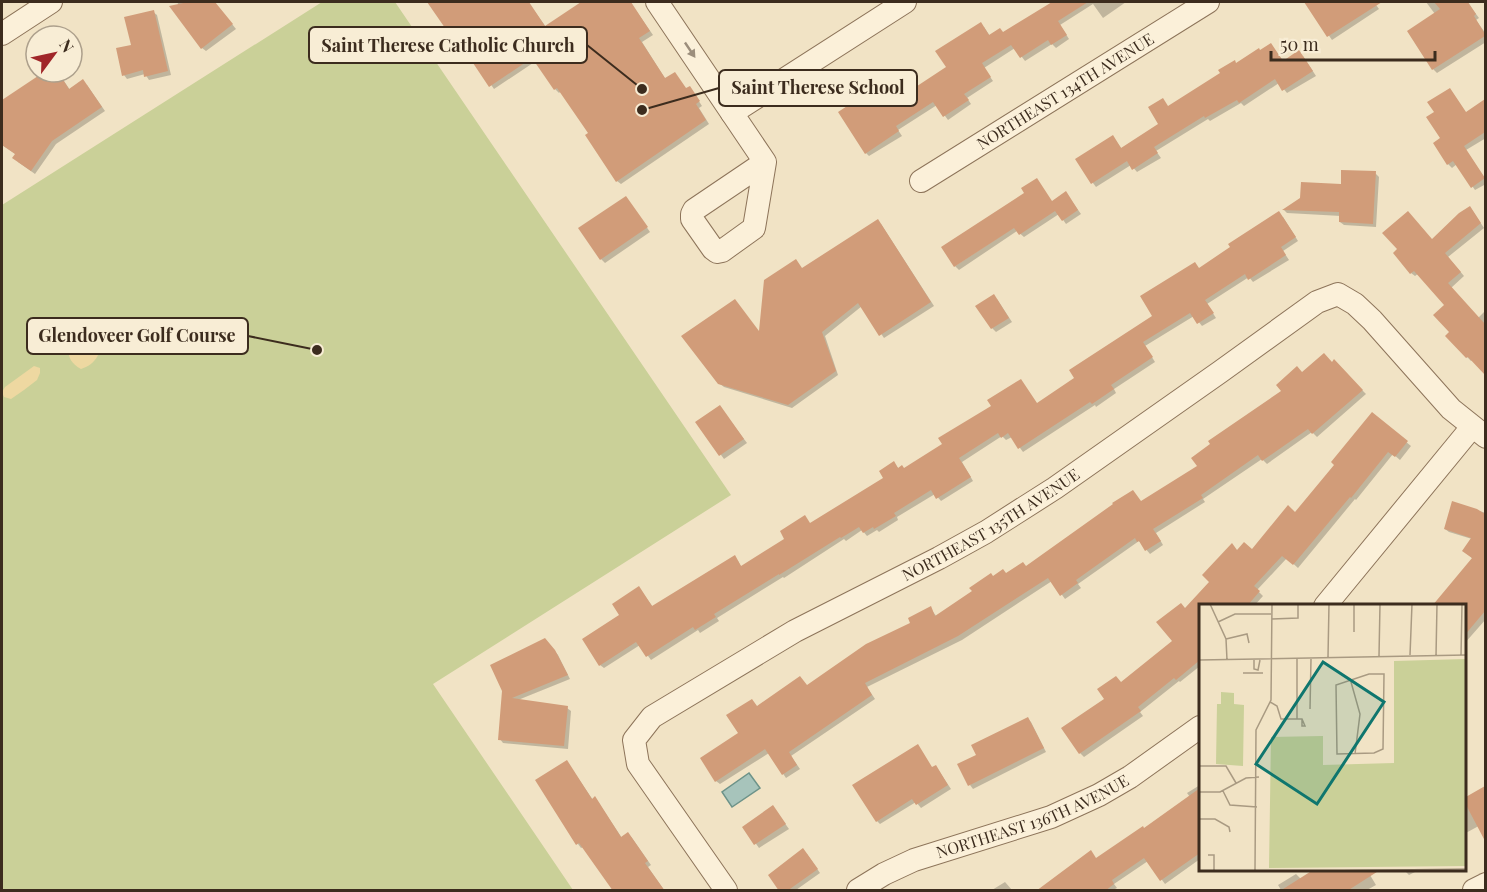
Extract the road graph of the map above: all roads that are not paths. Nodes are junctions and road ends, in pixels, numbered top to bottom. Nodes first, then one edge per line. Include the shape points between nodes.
1 (51, 2) edge
2 (657, 2) edge
3 (905, 2) edge
4 (1208, 2) edge
5 (2, 34) edge
6 (732, 114) junction
7 (765, 162) dead end
8 (921, 181) dead end
9 (1479, 432) edge
10 (1326, 604) edge
11 (1199, 728) edge
12 (1485, 884) edge
13 (726, 891) edge
14 (858, 891) edge
15 (1474, 891) edge

1 - 5 street
2 -> 6 street
3 - 6 street
4 - 8 street, NORTHEAST 134TH AVENUE
6 - 7 street
9 - 10 street
9 - 13 street, NORTHEAST 135TH AVENUE via 1451,409 1355,304 1338,294 1317,302 1055,488 986,532 795,631 652,717 634,740 638,764
11 - 14 street, NORTHEAST 136TH AVENUE via 1099,795 1051,817 914,860
12 - 15 street

